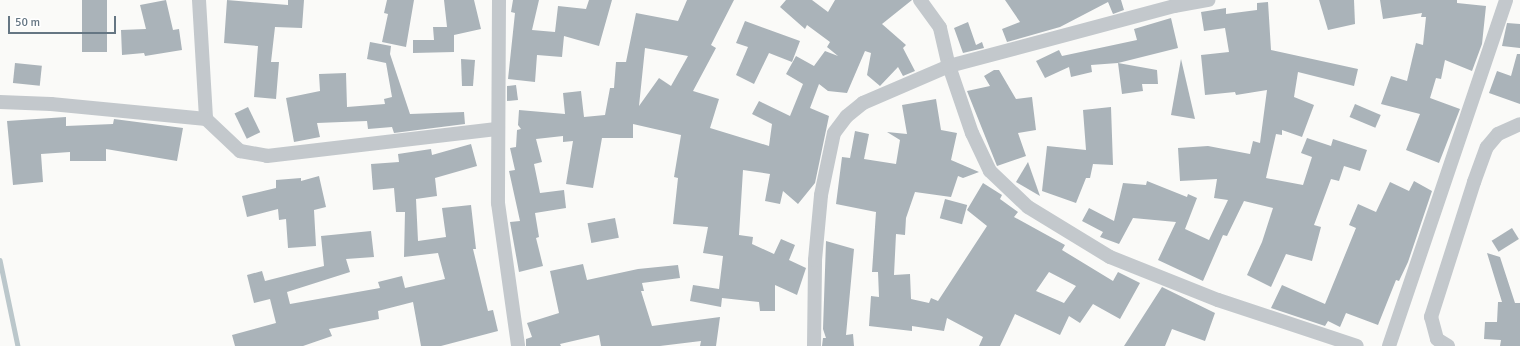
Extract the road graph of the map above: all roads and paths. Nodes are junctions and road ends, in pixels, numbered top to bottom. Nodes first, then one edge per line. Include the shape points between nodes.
1 (199, 0) edge
2 (498, 0) edge
3 (920, 0) edge
4 (1208, 0) edge
5 (1506, 0) edge
6 (1172, 3) edge
7 (949, 66) junction
8 (0, 102) edge
9 (206, 119) junction
10 (1520, 124) edge
11 (496, 128) junction
12 (518, 346) edge
13 (814, 346) edge
14 (1357, 346) edge
15 (1389, 346) edge
16 (1448, 346) edge

1 - 9 street
2 - 11 street
3 - 7 street via 940,28
4 - 6 street
5 - 15 street
6 - 7 street
7 - 13 street via 863,103 847,116 834,133 820,202
7 - 14 street via 972,133 990,171 1028,207 1110,257 1218,300
8 - 9 street via 51,104
9 - 11 street via 240,151 267,156
10 - 16 street via 1498,134 1487,147 1474,182 1432,317 1437,339
11 - 12 street via 498,203

